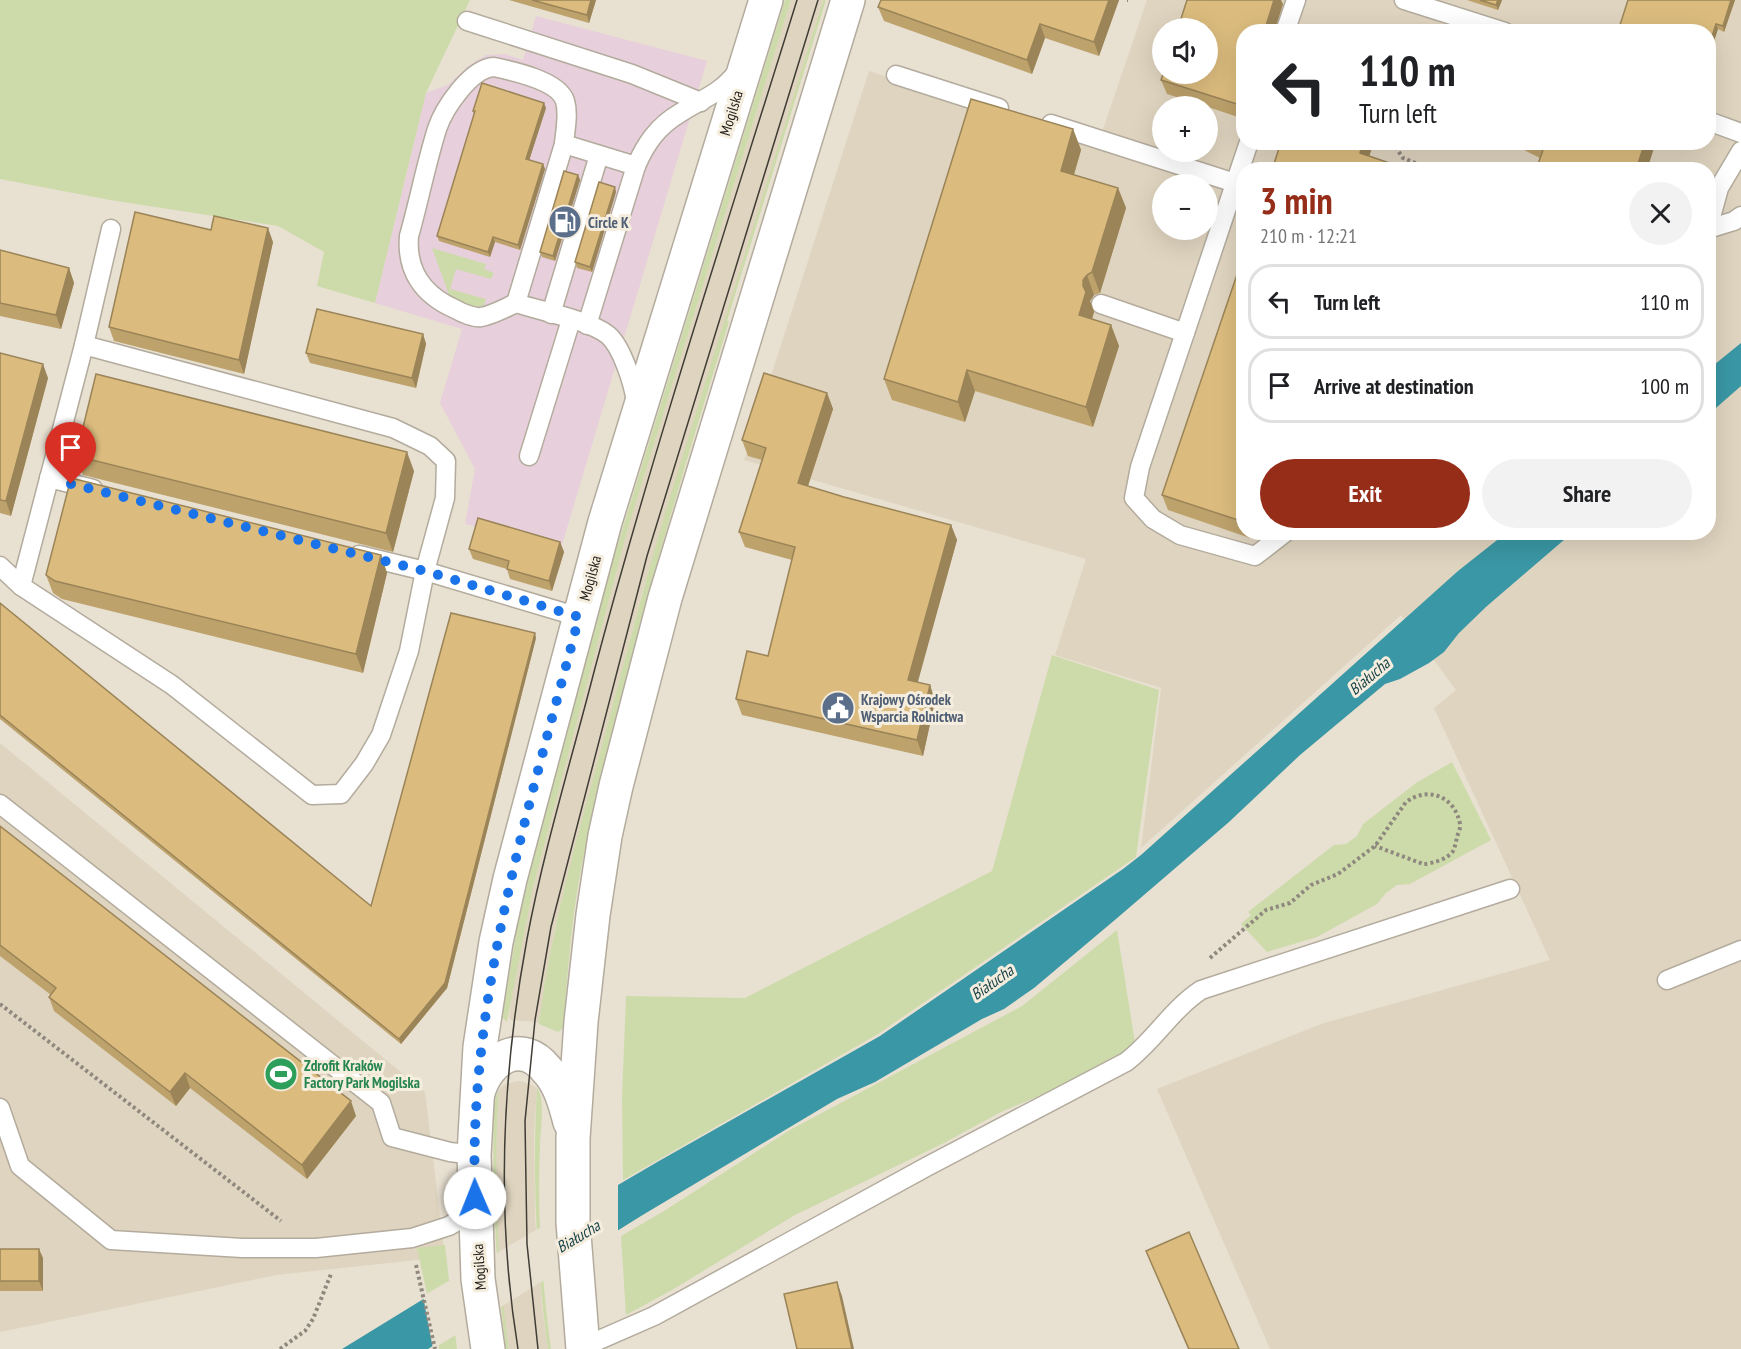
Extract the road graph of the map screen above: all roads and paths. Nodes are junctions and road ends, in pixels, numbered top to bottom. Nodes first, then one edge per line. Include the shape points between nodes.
1 (766, 0) edge
2 (848, 0) edge
3 (1296, 0) edge
4 (1404, 0) edge
5 (467, 21) dead end
6 (1288, 24) edge
7 (1480, 24) edge
8 (751, 51) junction
9 (896, 75) dead end
10 (701, 102) junction
11 (1716, 124) edge
12 (1741, 133) edge
13 (564, 144) junction
14 (1398, 150) edge
15 (1741, 150) edge
16 (599, 154) junction
17 (1413, 162) edge
18 (636, 166) junction
19 (1236, 180) edge
20 (1235, 183) junction
21 (1716, 199) edge
22 (1741, 216) edge
23 (1716, 227) edge
24 (111, 229) dead end
25 (516, 303) junction
26 (1101, 304) dead end
27 (550, 314) junction
28 (579, 323) junction
29 (1185, 333) junction
30 (84, 345) junction
31 (637, 418) junction
32 (529, 456) dead end
33 (49, 478) junction
34 (106, 492) edge
35 (1276, 540) edge
36 (346, 552) edge
37 (0, 566) edge
38 (425, 571) junction
39 (21, 586) junction
40 (579, 617) junction
41 (0, 804) edge
42 (1375, 846) junction
43 (1510, 889) dead end
44 (1244, 928) dead end
45 (1741, 950) edge
46 (1667, 980) dead end
47 (0, 1004) edge
48 (476, 1102) junction
49 (0, 1108) edge
50 (573, 1142) junction
51 (474, 1155) junction
52 (476, 1210) junction
53 (282, 1222) dead end
54 (342, 1246) junction
55 (415, 1259) dead end
56 (583, 1348) edge
57 (280, 1349) edge
58 (435, 1349) edge
59 (488, 1349) edge

1 - 8 main road, Mogilska
2 - 50 main road via 665,598 616,786 593,915
3 - 6 lane
4 - 7 lane
5 - 10 lane via 632,74
8 - 10 lane via 723,88
8 - 31 main road, Mogilska
9 - 20 lane
10 - 18 lane via 680,112 654,134
11 - 12 lane
13 - 16 lane
13 - 25 lane
13 - 25 lane via 565,102 556,88 494,67 479,72 468,82 448,105 438,128 410,236 408,250 416,275 431,296 480,318
14 - 17 path via 1403,158
15 - 21 lane
16 - 18 lane
16 - 27 lane
18 - 28 lane
19 - 20 lane
20 - 29 lane
22 - 23 lane
24 - 30 lane
25 - 27 lane
26 - 29 lane
27 - 28 lane
28 - 31 lane via 609,336 633,385
28 - 32 lane
29 - 35 lane via 1140,467 1134,498 1153,519 1180,535 1255,556
30 - 33 lane
30 - 38 lane via 393,428 430,446 446,460 445,498
31 - 40 main road, Mogilska
33 - 34 lane
33 - 39 lane
36 - 38 lane
37 - 39 lane
38 - 39 lane via 409,651 381,735 341,794 312,795 172,685
38 - 40 lane
40 - 48 main road, Mogilska via 496,942
41 - 51 lane via 381,1103 392,1137
42 - 42 path via 1411,798 1437,794 1453,806 1460,824 1453,851 1429,864
42 - 44 path via 1338,874 1311,885 1290,903 1266,910
43 - 56 lane via 1201,990 1126,1062 654,1316
45 - 46 lane
47 - 53 path
48 - 50 main road via 482,1081 497,1060 510,1054 531,1057 543,1064 556,1084
48 - 51 main road, Mogilska
49 - 54 lane via 20,1166 111,1239 242,1248
50 - 56 main road via 573,1222
51 - 52 main road, Mogilska
52 - 54 lane via 449,1226 412,1238
52 - 59 main road, Mogilska via 478,1279
54 - 57 path via 313,1319 305,1331
55 - 58 path

